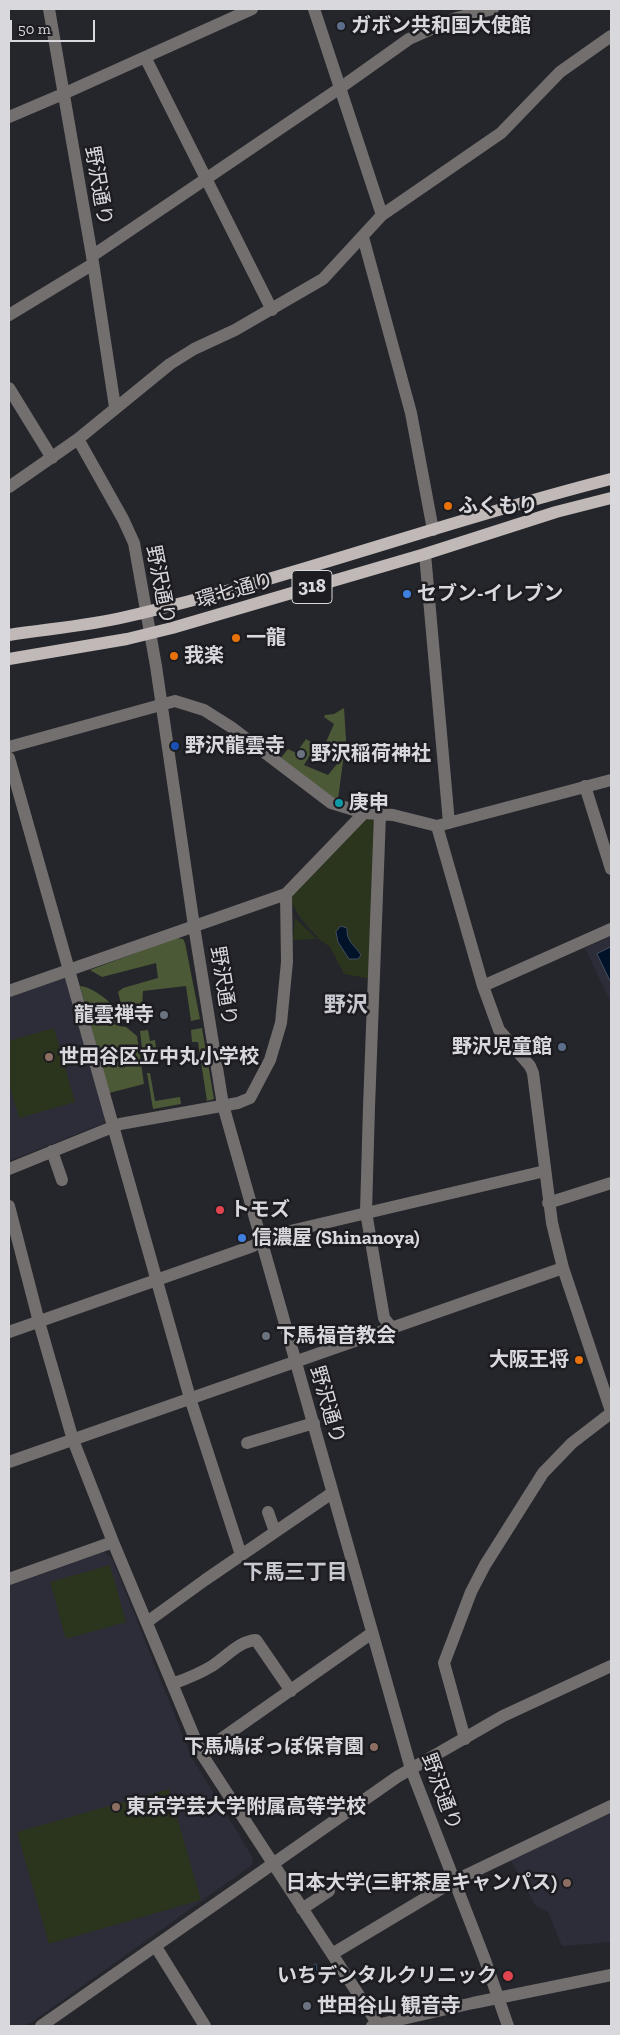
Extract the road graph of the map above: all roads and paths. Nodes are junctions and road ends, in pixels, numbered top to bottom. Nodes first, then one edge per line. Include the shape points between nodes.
1 (49, 9) edge
2 (252, 9) edge
3 (314, 9) edge
4 (493, 9) edge
5 (611, 36) edge
6 (145, 57) junction
7 (340, 88) junction
8 (63, 94) junction
9 (9, 117) edge
10 (205, 178) junction
11 (382, 215) junction
12 (364, 237) junction
13 (92, 260) junction
14 (272, 310) junction
15 (9, 315) edge
16 (9, 388) edge
17 (115, 407) junction
18 (78, 439) junction
19 (52, 458) junction
20 (611, 479) edge
21 (9, 487) edge
22 (611, 498) edge
23 (433, 530) junction
24 (425, 554) junction
25 (148, 611) junction
26 (151, 633) junction
27 (9, 635) edge
28 (9, 659) edge
29 (162, 704) junction
30 (9, 747) edge
31 (9, 758) edge
32 (611, 780) edge
33 (584, 786) junction
34 (364, 813) junction
35 (380, 814) junction
36 (443, 824) junction
37 (611, 869) edge
38 (286, 894) junction
39 (194, 926) junction
40 (611, 929) edge
41 (69, 970) junction
42 (483, 986) junction
43 (9, 991) edge
44 (223, 1105) junction
45 (113, 1127) junction
46 (52, 1151) junction
47 (9, 1169) edge
48 (545, 1171) junction
49 (62, 1180) dead end
50 (611, 1183) edge
51 (548, 1203) junction
52 (9, 1206) edge
53 (366, 1212) junction
54 (261, 1240) junction
55 (563, 1268) junction
56 (157, 1281) junction
57 (39, 1322) junction
58 (392, 1328) junction
59 (9, 1332) edge
60 (295, 1362) junction
61 (190, 1398) junction
62 (611, 1412) edge
63 (314, 1423) junction
64 (73, 1440) junction
65 (247, 1443) dead end
66 (9, 1462) edge
67 (332, 1493) junction
68 (268, 1512) dead end
69 (275, 1532) junction
70 (113, 1542) junction
71 (241, 1555) junction
72 (9, 1579) edge
73 (147, 1622) junction
74 (372, 1633) junction
75 (611, 1666) edge
76 (172, 1684) junction
77 (291, 1691) junction
78 (465, 1739) junction
79 (201, 1753) junction
80 (410, 1769) junction
81 (611, 1806) edge
82 (272, 1863) junction
83 (454, 1881) junction
84 (329, 1891) dead end
85 (302, 1909) junction
86 (156, 1947) junction
87 (332, 1954) junction
88 (611, 1975) edge
89 (498, 1998) junction
90 (41, 2026) edge
91 (205, 2026) edge
92 (376, 2026) edge
93 (508, 2026) edge

1 - 8 street, 野沢通り
2 - 6 street
3 - 7 street
4 - 7 street via 456,18 409,39
5 - 11 street via 560,72 501,133
6 - 8 street
6 - 10 street
7 - 10 street
7 - 11 street
8 - 9 street
8 - 13 street, 野沢通り
10 - 13 street
10 - 14 street
11 - 12 street
12 - 14 street via 323,278
12 - 23 street via 411,413
13 - 15 street
13 - 17 street, 野沢通り
14 - 17 street via 194,349
16 - 19 street
17 - 18 street
18 - 19 street
18 - 25 street, 野沢通り via 134,543
19 - 21 street
20 - 23 main road, 環七通り / 318 via 525,501
22 - 24 main road, 環七通り / 318
23 - 25 main road, 環七通り / 318 via 225,592
24 - 26 main road, 環七通り / 318
24 - 36 street
25 - 26 street, 野沢通り
25 - 27 main road, 環七通り / 318 via 123,618
26 - 28 main road, 環七通り / 318
26 - 29 street, 野沢通り
29 - 30 street
29 - 34 street via 175,701 204,710 331,803
29 - 39 street, 野沢通り
31 - 41 street
32 - 33 street
33 - 36 street
33 - 37 street
34 - 35 street
34 - 38 street
35 - 36 street
35 - 53 street
36 - 42 street
38 - 39 street
38 - 44 street via 287,962 281,1023 250,1098
39 - 41 street
39 - 44 street, 野沢通り
40 - 42 street
41 - 43 street
41 - 45 street
42 - 48 street via 498,1030 530,1066 536,1086
44 - 45 street
44 - 54 street, 野沢通り
45 - 46 street
45 - 56 street
46 - 47 street
46 - 49 street
48 - 51 street
48 - 53 street
50 - 51 street
51 - 55 street
52 - 57 street
53 - 54 street
53 - 58 street via 384,1318
54 - 56 street via 253,1246
54 - 60 street, 野沢通り
55 - 58 street
55 - 62 street
56 - 57 street
56 - 61 street
57 - 59 street
57 - 64 street
58 - 60 street
60 - 61 street
60 - 63 street, 野沢通り
61 - 64 street
61 - 71 street
62 - 78 street via 572,1443 543,1473 471,1592 444,1663
63 - 65 street
63 - 67 street, 野沢通り
64 - 66 street
64 - 70 street
67 - 69 street
67 - 74 street, 野沢通り
68 - 69 street
69 - 71 street
70 - 72 street
70 - 73 street
71 - 73 street
73 - 76 street
74 - 77 street
74 - 80 street, 野沢通り
75 - 78 street via 503,1716
76 - 77 street via 213,1666 247,1640 256,1640
76 - 79 street
77 - 79 street
78 - 80 street
79 - 82 street
80 - 82 street
80 - 83 street, 野沢通り
81 - 83 street
82 - 85 street
82 - 86 street
83 - 87 street
83 - 89 street, 野沢通り
84 - 85 street
85 - 87 street
86 - 90 street
86 - 91 street
87 - 92 street
88 - 89 street
89 - 92 street
89 - 93 street, 野沢通り

